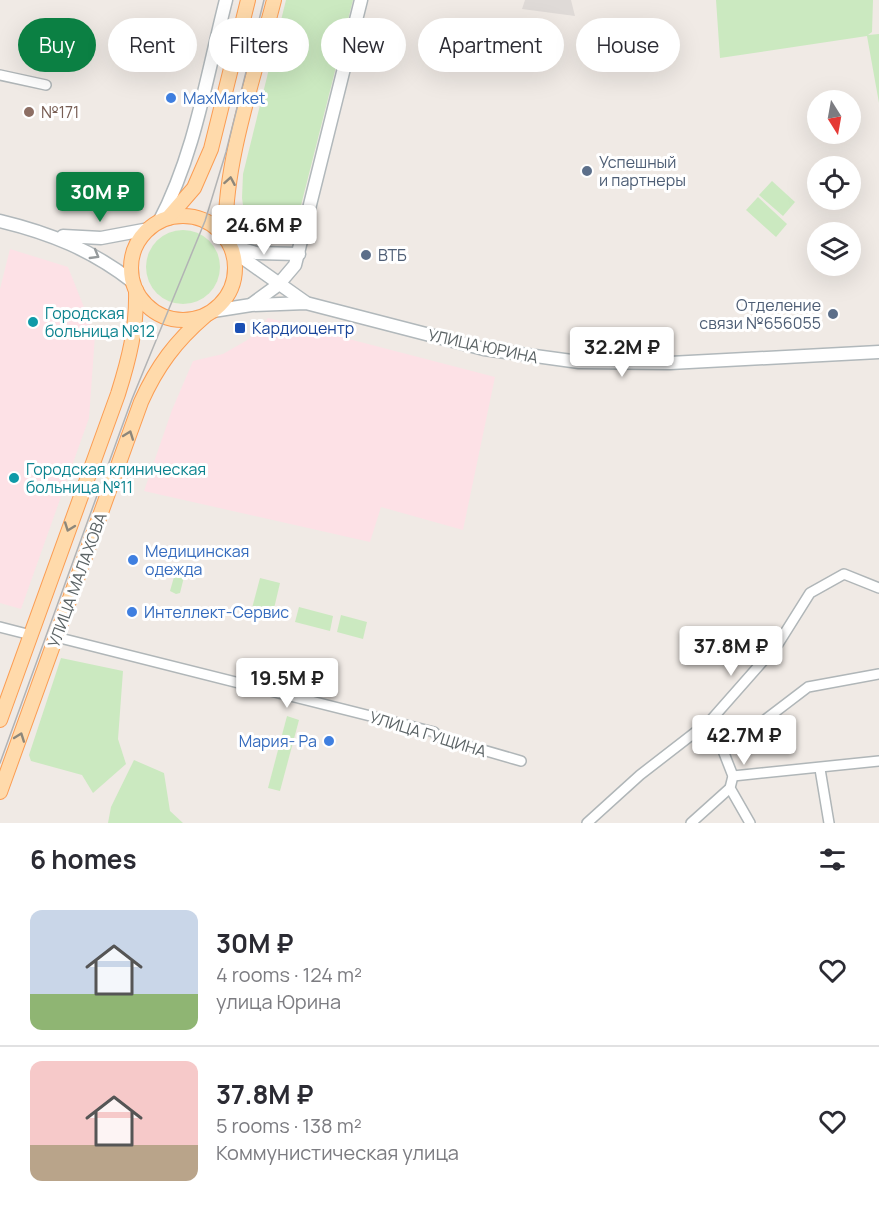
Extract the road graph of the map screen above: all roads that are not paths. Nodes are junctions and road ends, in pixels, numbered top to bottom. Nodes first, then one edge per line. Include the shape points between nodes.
1 (226, 0) edge
2 (248, 0) edge
3 (274, 0) edge
4 (361, 0) edge
5 (0, 75) edge
6 (46, 85) dead end
7 (0, 221) edge
8 (159, 223) junction
9 (52, 235) junction
10 (230, 245) junction
11 (299, 254) junction
12 (278, 285) junction
13 (135, 286) junction
14 (306, 303) junction
15 (251, 305) junction
16 (209, 313) junction
17 (879, 352) edge
18 (879, 588) edge
19 (0, 627) edge
20 (31, 634) junction
21 (56, 637) junction
22 (879, 674) edge
23 (0, 720) edge
24 (711, 720) junction
25 (724, 751) junction
26 (521, 761) dead end
27 (879, 761) edge
28 (820, 769) junction
29 (733, 776) junction
30 (730, 788) junction
31 (0, 792) edge
32 (587, 823) edge
33 (691, 823) edge
34 (750, 823) edge
35 (829, 823) edge

1 - 8 main road via 184,161
2 - 8 main road via 211,149 194,188
10 -> 3 main road via 226,216 230,179
4 - 11 main road
5 - 6 street
7 - 9 main road
8 - 9 main road via 101,238
8 - 10 main road via 190,216 200,219 213,225
8 - 13 main road via 133,253
9 -> 13 main road via 97,256
10 - 11 main road via 256,253
10 - 12 main road, УЛИЦА ЮРИНА
10 - 16 main road via 233,285 221,304
11 - 12 main road via 288,276
12 - 14 main road, УЛИЦА ЮРИНА
12 - 15 main road
13 - 16 main road via 146,305 166,317 185,320
13 -> 20 main road, УЛИЦА МАЛАХОВА via 137,321 133,345
14 - 15 main road, УЛИЦА ЮРИНА
14 - 17 main road, УЛИЦА ЮРИНА via 484,349 579,362 670,363
15 - 16 main road, УЛИЦА ЮРИНА
21 -> 16 main road, УЛИЦА МАЛАХОВА via 151,379 171,348
18 - 24 street via 844,574 810,593 778,644
19 - 20 street
20 - 23 main road, УЛИЦА МАЛАХОВА
21 - 26 street, УЛИЦА ГУЩИНА via 427,730 438,737
31 -> 21 main road, УЛИЦА МАЛАХОВА
22 - 25 street via 808,687
24 - 25 street
24 - 32 street via 640,775
25 - 29 street
27 - 28 street
28 - 29 street
28 - 35 street
29 - 30 street
30 - 33 street
30 - 34 street

